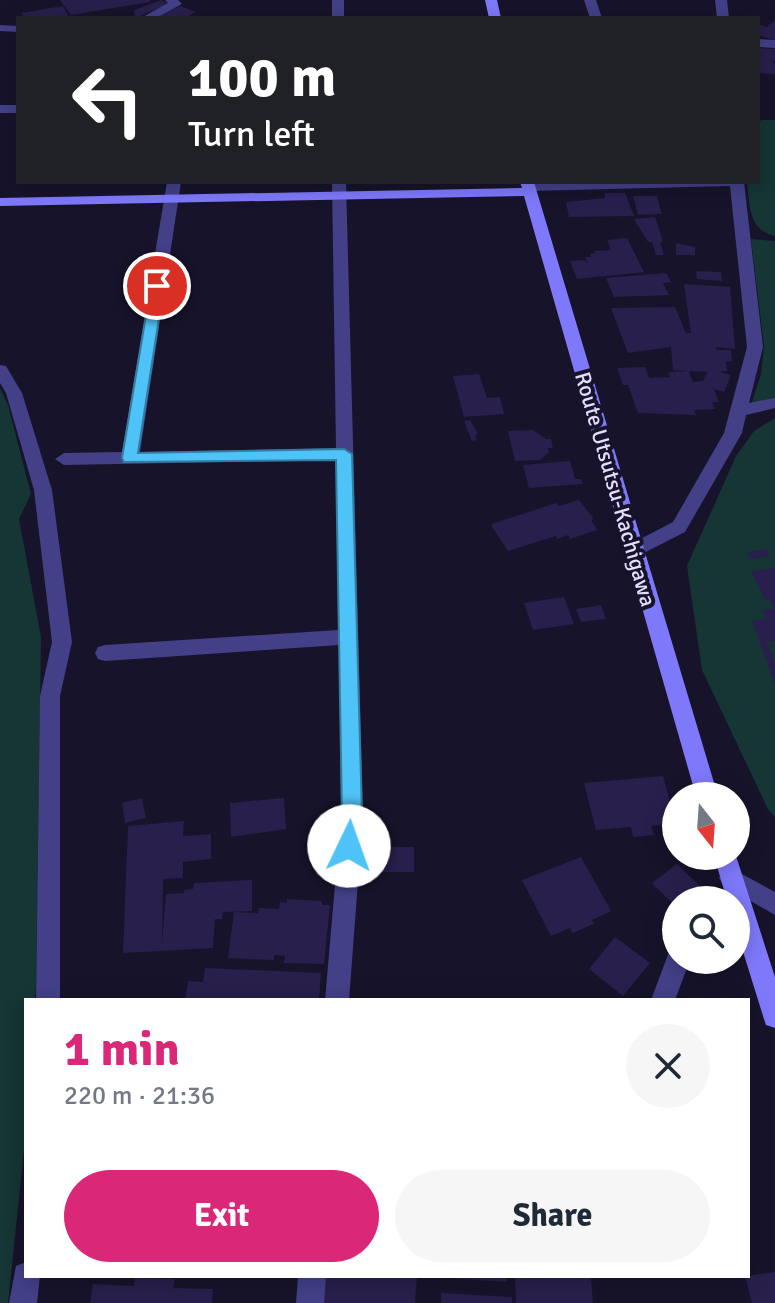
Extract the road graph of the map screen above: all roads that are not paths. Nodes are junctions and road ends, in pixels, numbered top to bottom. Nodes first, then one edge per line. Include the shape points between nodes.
1 (171, 0) edge
2 (151, 16) edge
3 (174, 184) edge
4 (653, 184) edge
5 (736, 184) edge
6 (528, 187) edge
7 (339, 189) edge
8 (171, 199) junction
9 (0, 202) edge
10 (0, 370) edge
11 (775, 403) edge
12 (739, 411) junction
13 (344, 454) junction
14 (130, 458) junction
15 (64, 459) dead end
16 (634, 551) junction
17 (348, 637) junction
18 (105, 653) dead end
19 (703, 782) edge
20 (732, 870) edge
21 (775, 904) edge
22 (750, 946) edge
23 (673, 974) edge
24 (48, 998) edge
25 (337, 998) edge
26 (664, 998) edge
27 (775, 1016) edge
28 (26, 1278) edge
29 (312, 1278) edge
30 (23, 1303) edge
31 (310, 1303) edge

1 - 2 street via 176,4
3 - 8 street
4 - 6 street
5 - 12 street via 755,347
6 - 7 main road
6 - 16 main road, Route Utsutsu-Kachigawa
7 - 8 main road
7 - 13 street
8 - 9 main road
8 - 14 street
10 - 24 street via 14,393 43,490 62,642 50,696
11 - 12 street
12 - 16 street via 733,433 679,527
13 - 14 street
13 - 17 street
14 - 15 street
16 - 19 main road, Route Utsutsu-Kachigawa
17 - 18 street
17 - 25 street via 352,816
20 - 21 street
22 - 27 main road
23 - 26 street
28 - 30 street
29 - 31 street

